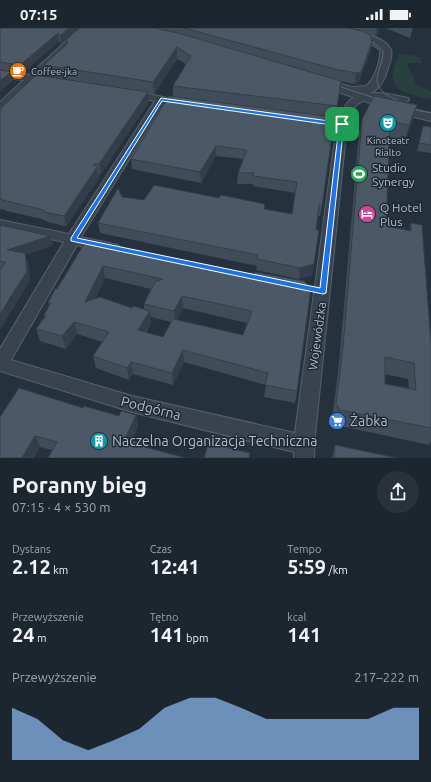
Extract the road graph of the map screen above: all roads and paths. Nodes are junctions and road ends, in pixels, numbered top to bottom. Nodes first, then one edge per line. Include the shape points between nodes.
1 (86, 28) edge
2 (324, 28) edge
3 (137, 30) edge
4 (169, 33) edge
5 (0, 74) edge
6 (380, 77) junction
7 (31, 78) junction
8 (305, 78) edge
9 (57, 82) edge
10 (351, 91) junction
11 (120, 92) edge
12 (366, 97) junction
13 (161, 100) junction
14 (404, 100) junction
15 (192, 105) edge
16 (0, 106) edge
17 (431, 106) edge
18 (431, 117) edge
19 (0, 224) edge
20 (73, 239) junction
21 (128, 251) edge
22 (0, 364) edge
23 (305, 451) edge

1 - 7 street
2 - 6 street via 369,39 383,46 386,52
3 - 4 street
5 - 7 street
6 - 10 street via 370,89 363,92
6 - 14 street via 387,91
7 - 9 street
7 - 16 street
8 - 10 street
10 - 12 street
11 - 13 street
12 - 14 street
12 - 18 street
12 - 23 street, Wojewódzka via 352,104 338,124 318,290
13 - 15 street
13 - 20 street
14 - 17 street
19 - 20 street
20 - 21 street
20 - 22 street
22 - 23 street, Podgórna via 132,404

